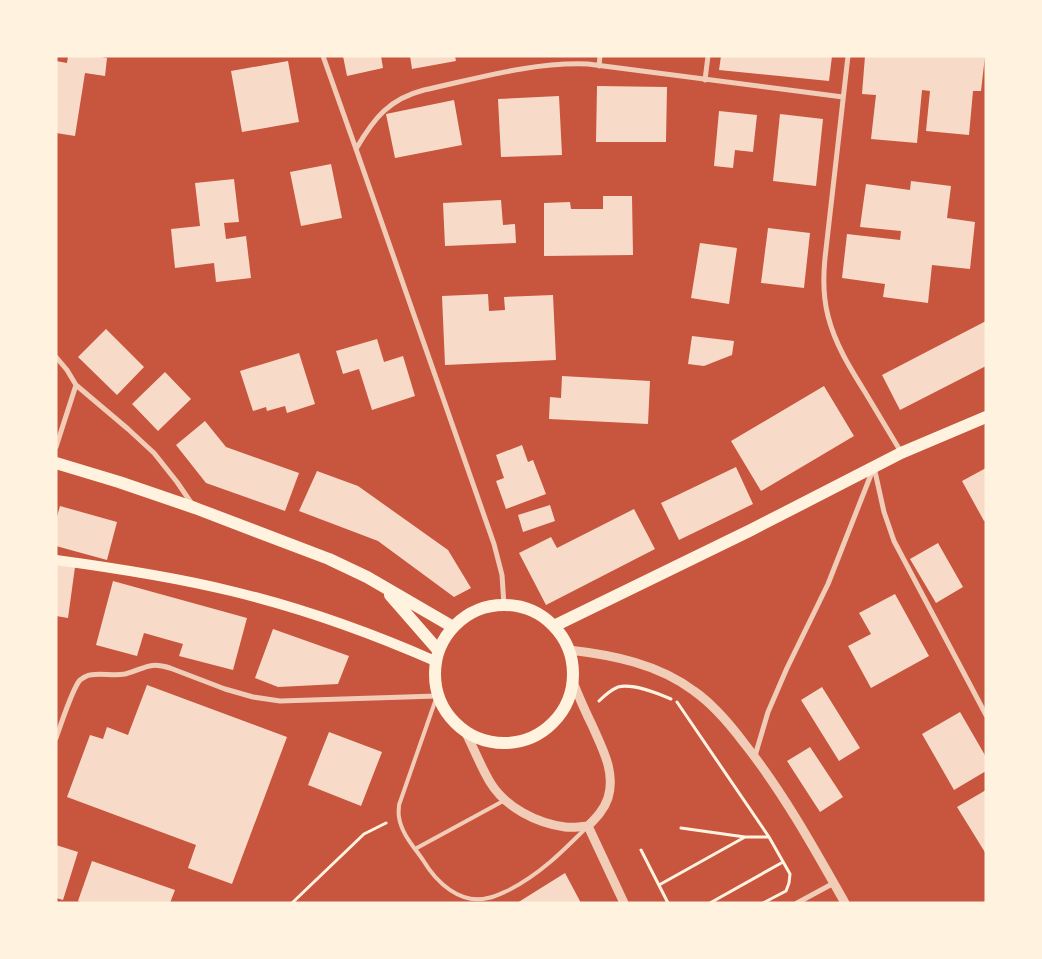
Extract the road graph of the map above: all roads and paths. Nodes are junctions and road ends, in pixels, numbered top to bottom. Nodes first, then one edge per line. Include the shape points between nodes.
1 (323, 56) edge
2 (600, 56) edge
3 (708, 56) edge
4 (848, 56) edge
5 (598, 66) junction
6 (705, 80) junction
7 (843, 97) junction
8 (356, 149) junction
9 (56, 357) edge
10 (76, 385) junction
11 (986, 417) edge
12 (56, 448) edge
13 (901, 453) junction
14 (56, 463) edge
15 (874, 466) junction
16 (195, 508) junction
17 (56, 560) edge
18 (381, 586) junction
19 (504, 605) junction
20 (453, 626) junction
21 (554, 626) junction
22 (569, 650) junction
23 (437, 655) junction
24 (573, 682) junction
25 (437, 696) junction
26 (587, 715) junction
27 (986, 715) edge
28 (466, 733) junction
29 (56, 738) edge
30 (755, 756) junction
31 (505, 800) junction
32 (398, 816) junction
33 (588, 826) junction
34 (681, 828) dead end
35 (744, 838) junction
36 (770, 838) junction
37 (415, 849) junction
38 (641, 850) dead end
39 (783, 862) junction
40 (834, 882) junction
41 (659, 885) junction
42 (292, 903) edge
43 (624, 903) edge
44 (668, 903) edge
45 (710, 903) edge
46 (762, 903) edge
47 (797, 903) edge
48 (845, 903) edge

1 - 8 street
2 - 5 street
3 - 6 street
4 - 7 street
5 - 6 street
5 - 8 street via 536,66 416,92 385,109
6 - 7 street
7 - 13 street via 824,269 828,315 844,356
8 - 19 street via 494,544 502,575
9 - 10 street
10 - 12 street
10 - 16 street via 154,453
11 - 13 main road
13 - 15 main road
14 - 16 main road
15 - 21 main road
15 - 27 street via 894,541
15 - 30 street via 828,584 768,712
16 - 18 main road via 329,559
17 - 23 main road via 164,576 251,596
18 - 20 main road
18 - 23 main road
19 - 20 main road via 476,610
19 - 21 main road via 531,610
20 - 23 main road
21 - 22 main road
22 - 24 main road
22 - 30 street via 626,659 680,682 717,709
23 - 25 main road via 434,678
24 - 26 street
24 - 28 main road via 563,712 553,724 526,740 496,744
25 - 28 main road via 444,711
25 - 29 street via 280,701 241,694 170,668 152,665 126,674 85,676 75,689
25 - 32 lane
26 - 33 street via 603,748 610,776 604,808
26 - 36 path via 605,695 618,687 654,691 677,702
28 - 31 street via 490,782
30 - 40 street
31 - 33 street via 540,821 565,827
31 - 37 lane
32 - 37 lane
32 - 42 path via 364,834
33 - 37 lane via 533,876 486,899 467,898 446,888
33 - 43 street
34 - 35 path
35 - 36 path
35 - 41 path
36 - 39 path
38 - 41 path
39 - 45 path
39 - 46 path via 790,874 786,891
40 - 47 street
40 - 48 street
41 - 44 path

